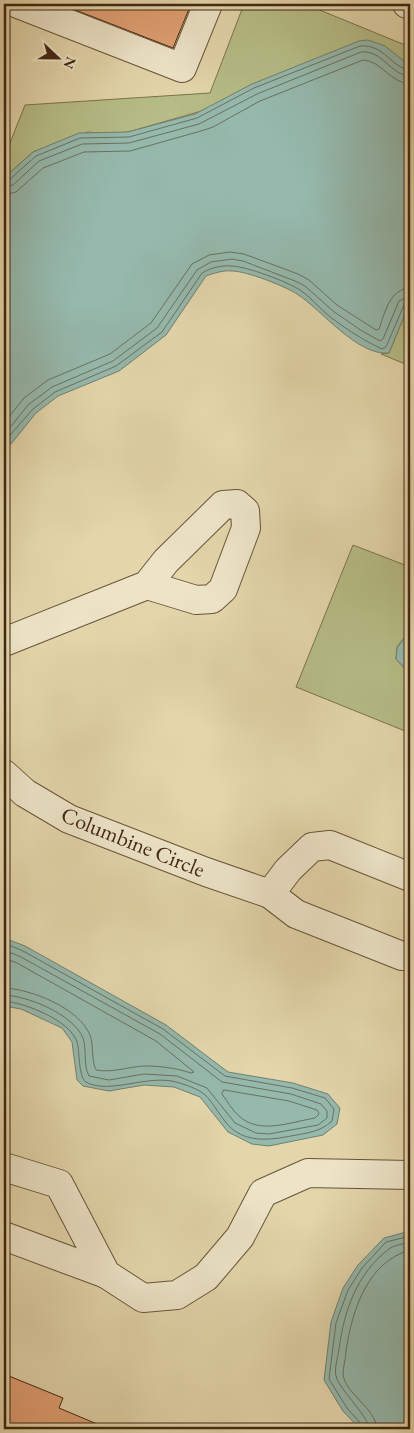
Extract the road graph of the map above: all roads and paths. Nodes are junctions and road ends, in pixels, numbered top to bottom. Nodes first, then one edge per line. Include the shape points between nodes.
1 (18, 4) edge
2 (208, 4) edge
3 (147, 586) dead end
4 (4, 642) edge
5 (4, 774) edge
6 (410, 877) edge
7 (270, 894) junction
8 (410, 956) edge
9 (4, 1167) edge
10 (410, 1175) edge
11 (4, 1236) edge
12 (106, 1274) junction

1 - 2 street via 182,68
3 - 4 street
5 - 7 street, Columbine Circle via 25,793 69,819
6 - 7 street via 330,845 312,847 294,863
7 - 8 street, Columbine Circle via 296,914 402,956
9 - 12 street via 59,1184
10 - 12 street via 308,1173 263,1193 240,1237 206,1277 177,1295 142,1298
11 - 12 street

